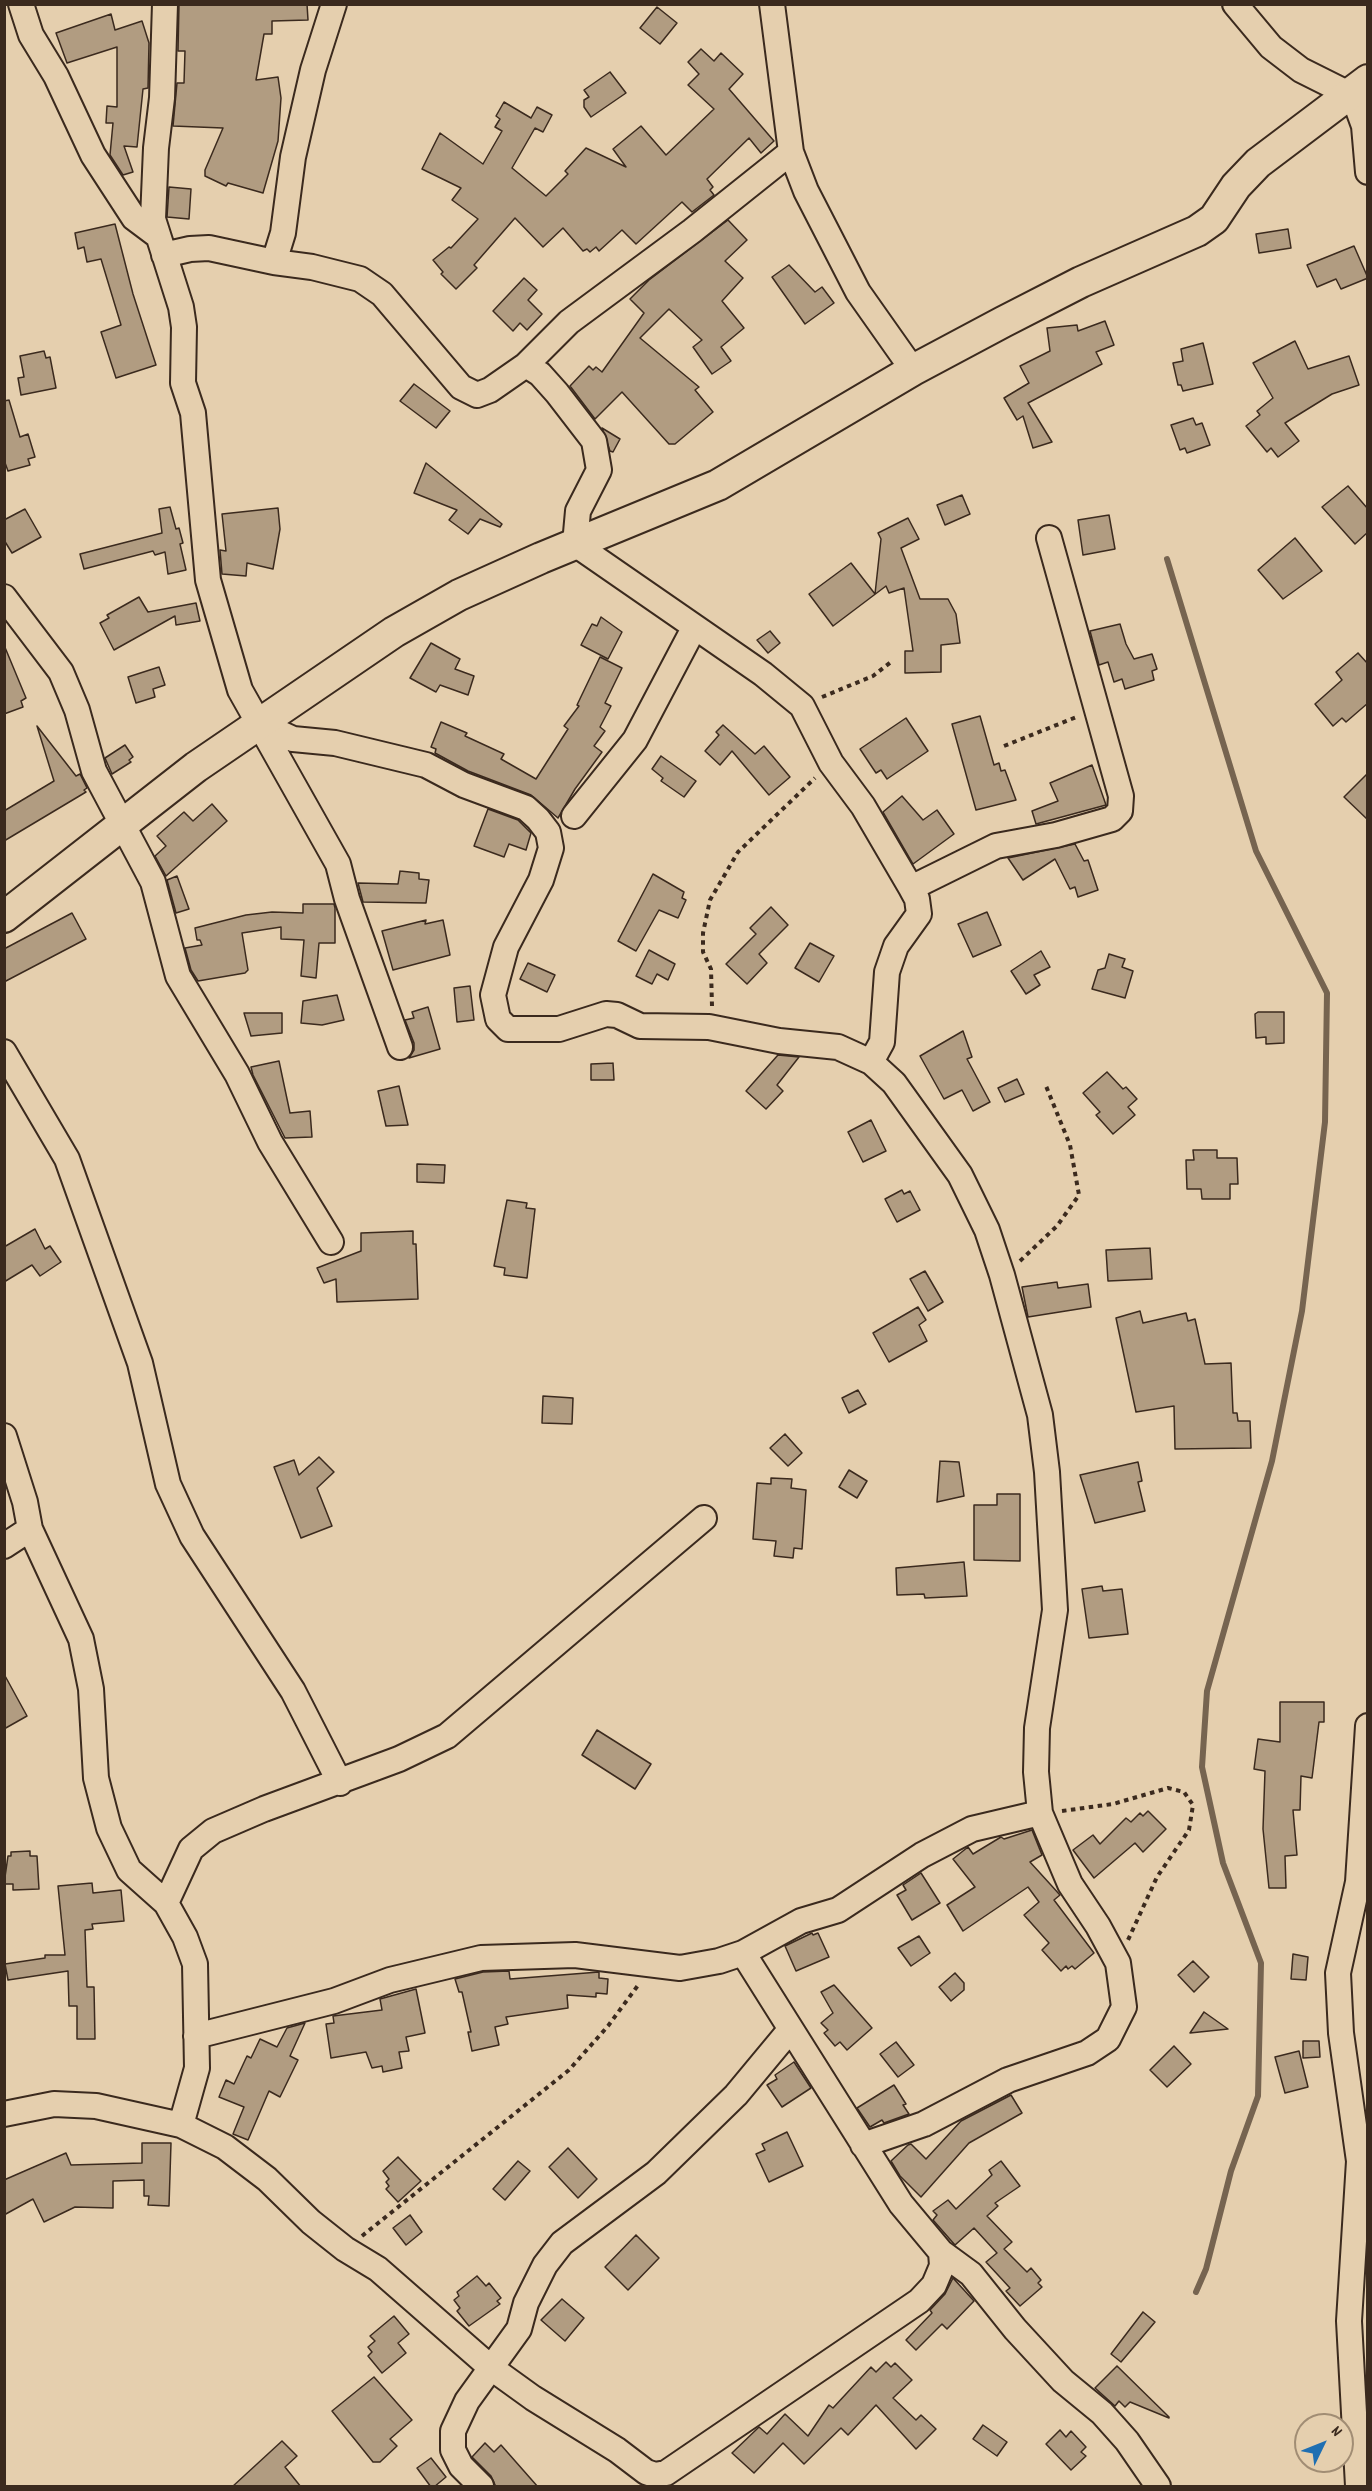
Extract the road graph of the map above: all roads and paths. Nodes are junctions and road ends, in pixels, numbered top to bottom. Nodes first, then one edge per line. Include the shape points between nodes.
1 (21, 4) edge
2 (165, 4) edge
3 (334, 4) edge
4 (772, 4) edge
5 (1235, 4) edge
6 (1357, 87) edge
7 (791, 152) junction
8 (1368, 172) edge
9 (161, 246) junction
10 (274, 262) junction
11 (526, 365) junction
12 (913, 370) junction
13 (1049, 538) dead end
14 (575, 544) junction
15 (4, 597) edge
16 (694, 628) junction
17 (891, 662) dead end
18 (802, 705) junction
19 (1096, 710) junction
20 (258, 723) junction
21 (1004, 746) dead end
22 (831, 763) junction
23 (574, 816) dead end
24 (123, 826) junction
25 (911, 888) junction
26 (4, 917) edge
27 (709, 1027) junction
28 (400, 1047) dead end
29 (4, 1052) edge
30 (871, 1062) junction
31 (1046, 1086) dead end
32 (332, 1242) dead end
33 (1002, 1275) junction
34 (4, 1436) edge
35 (704, 1518) dead end
36 (30, 1529) junction
37 (4, 1546) edge
38 (1368, 1726) edge
39 (340, 1783) junction
40 (1040, 1813) junction
41 (166, 1903) junction
42 (743, 1953) junction
43 (1118, 1963) junction
44 (650, 1966) junction
45 (790, 2030) junction
46 (196, 2036) junction
47 (4, 2114) edge
48 (181, 2125) junction
49 (862, 2145) junction
50 (345, 2249) junction
51 (941, 2252) junction
52 (490, 2367) junction
53 (481, 2487) edge
54 (1158, 2487) edge
55 (1358, 2487) edge

1 - 9 street via 31,36 56,76 93,155 134,218
2 - 9 street via 153,219
3 - 10 street via 313,70 293,157 283,233
4 - 7 street
5 - 6 street via 1271,47 1301,70
6 - 8 street via 1356,104 1364,126
6 - 12 street via 1258,163 1236,186 1214,219 1197,231 1081,282
7 - 11 street via 569,322
7 - 12 street via 858,292
9 - 10 street via 208,248
9 - 20 street via 184,327 183,383 193,413 208,580 240,690
10 - 11 street via 360,279 382,294 460,387 477,395
11 - 14 street via 540,374 594,441 599,470 578,512
12 - 14 street via 718,485
13 - 19 street
14 - 16 street
14 - 20 street via 459,596 394,632
15 - 24 street via 61,672 77,710 94,771
16 - 18 street
16 - 23 street via 634,740
17 - 18 path via 873,676
18 - 22 street
19 - 21 path
19 - 25 street via 1121,796 1120,811 1112,819 996,846
20 - 24 street
20 - 27 street via 292,739 335,743 426,765 464,785 526,808 538,819 548,832 550,848 541,880 506,947 493,995 498,1019 508,1029 559,1029 606,1014 640,1026
20 - 28 street via 338,864
22 - 25 street via 863,806
22 - 27 path via 738,852 710,900 703,943 711,969
24 - 26 street
24 - 32 street via 153,882 178,975 237,1074 270,1142
25 - 30 street via 919,914 896,946 887,972 882,1042
27 - 30 street via 779,1041 838,1047
29 - 39 street via 67,1159 140,1363 168,1484 192,1536 293,1691
30 - 33 street via 894,1083 960,1175 987,1230
31 - 33 path via 1070,1145 1079,1195 1057,1226
33 - 40 street via 1040,1415 1047,1472 1055,1610 1037,1728
34 - 36 street via 13,1457
35 - 39 street via 447,1736
36 - 37 street
36 - 41 street via 81,1639 91,1689 96,1778 109,1828 129,1870
38 - 55 street via 1358,1882 1338,1973 1341,2032 1359,2161 1349,2321
39 - 41 street via 264,1809 213,1832 191,1849
40 - 42 street via 972,1829 922,1855 838,1910 801,1921
40 - 43 street via 1070,1884
40 - 43 path via 1113,1804 1168,1788 1184,1792 1193,1805 1189,1830 1157,1876
41 - 46 street via 195,1964
42 - 44 street via 680,1968
42 - 45 street
43 - 49 street via 1124,2007 1108,2039 1087,2054 1008,2080 924,2124
44 - 46 street via 575,1955 481,1958
44 - 50 path via 608,2026 568,2070
45 - 49 street
45 - 52 street via 736,2095 656,2174 562,2243 536,2278 519,2329
46 - 48 street via 196,2068
47 - 48 street via 54,2104 96,2106
48 - 50 street via 225,2147
49 - 51 street via 901,2204
50 - 52 street via 378,2269
51 - 52 street via 942,2265 933,2285 919,2301 666,2473 646,2472
51 - 54 street via 971,2274 1063,2381 1102,2413 1127,2441
52 - 53 street via 453,2431 453,2450 461,2466

